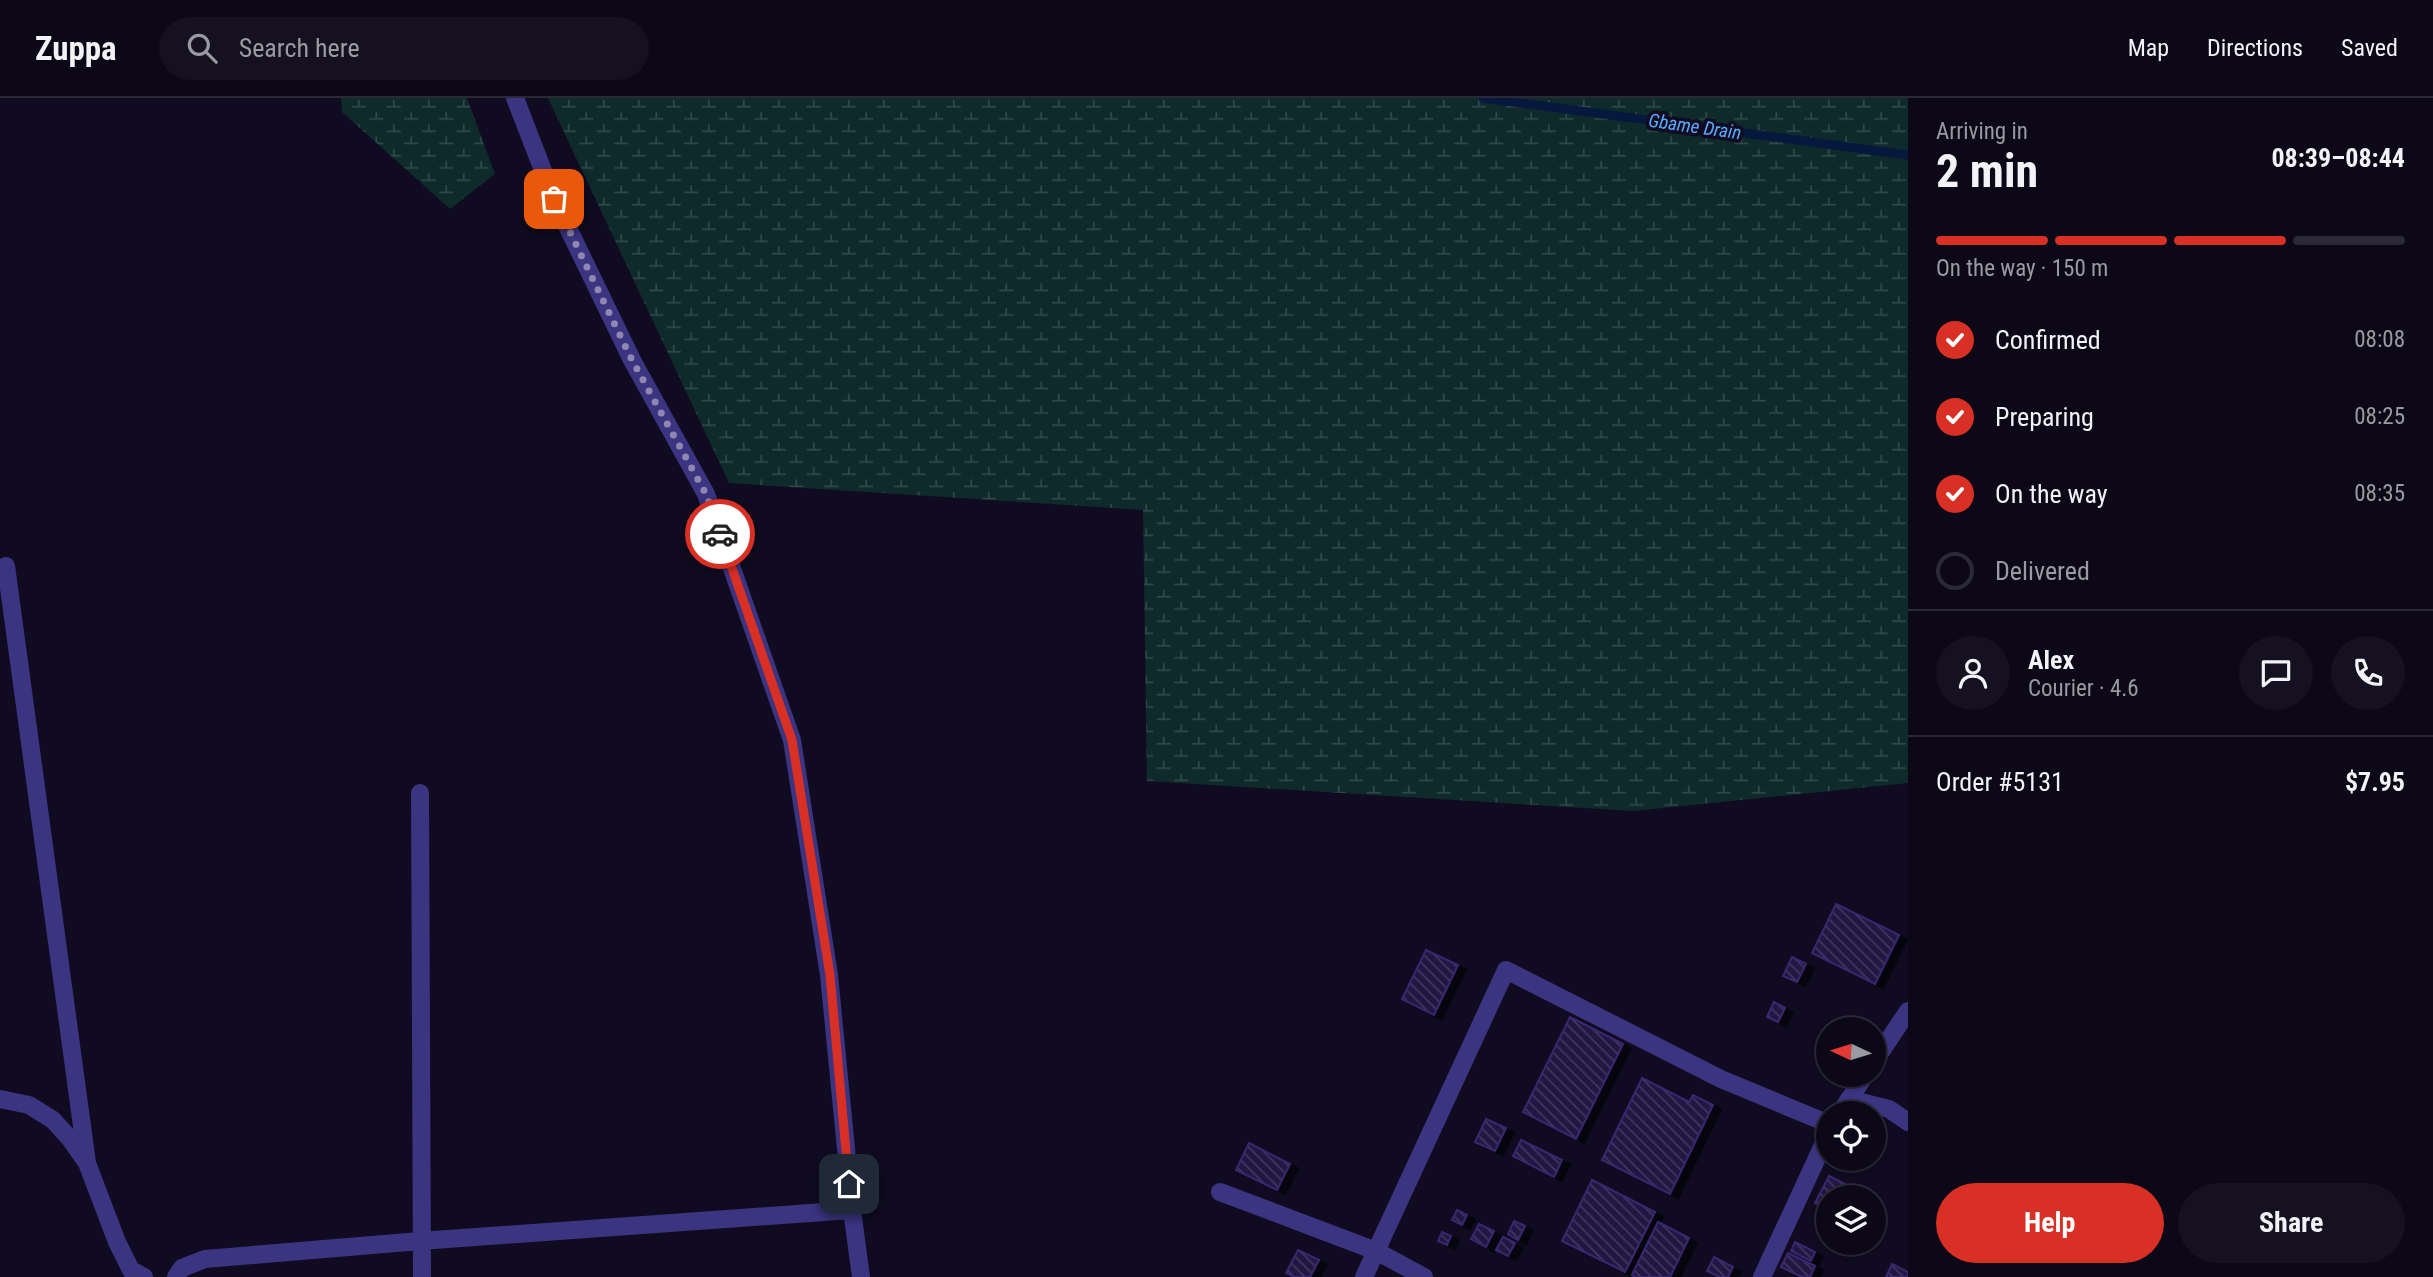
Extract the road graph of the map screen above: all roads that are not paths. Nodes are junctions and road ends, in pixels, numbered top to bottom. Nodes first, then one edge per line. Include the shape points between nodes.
1 (515, 98) edge
2 (6, 566) dead end
3 (419, 793) dead end
4 (1908, 1011) edge
5 (1886, 1044) edge
6 (0, 1099) edge
7 (1886, 1110) edge
8 (1816, 1119) edge
9 (1908, 1122) edge
10 (1816, 1160) edge
11 (87, 1163) junction
12 (1220, 1192) dead end
13 (852, 1210) junction
14 (420, 1241) junction
15 (1376, 1251) junction
16 (144, 1277) edge
17 (176, 1277) edge
18 (422, 1277) edge
19 (861, 1277) edge
20 (1364, 1277) edge
21 (1423, 1277) edge
22 (1762, 1277) edge

1 - 13 street via 560,211 632,360 706,494 792,740 830,975
2 - 11 street
3 - 14 street
4 - 5 street
6 - 11 street via 29,1105 53,1120
7 - 9 street
8 - 15 street via 1721,1079 1506,970
10 - 22 street
11 - 16 street via 131,1270
12 - 15 street
13 - 14 street
13 - 19 street
14 - 17 street via 205,1259 182,1268
14 - 18 street
15 - 20 street
15 - 21 street

